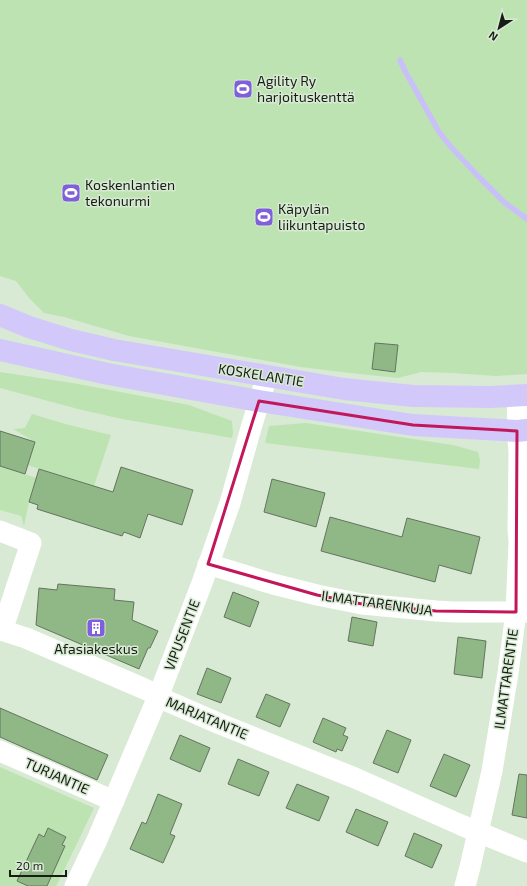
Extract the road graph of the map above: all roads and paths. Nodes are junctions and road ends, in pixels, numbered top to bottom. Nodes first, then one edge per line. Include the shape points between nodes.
1 (0, 316) edge
2 (0, 350) edge
3 (267, 376) junction
4 (523, 395) edge
5 (259, 401) junction
6 (522, 431) edge
7 (523, 465) edge
8 (0, 531) edge
9 (208, 564) junction
10 (521, 612) edge
11 (158, 697) junction
12 (0, 751) edge
13 (114, 801) junction
14 (479, 832) junction
15 (527, 852) edge
16 (75, 886) edge
17 (465, 886) edge

1 - 3 main road, KOSKELANTIE via 72,340 114,350
2 - 5 main road, KOSKELANTIE via 108,374
3 - 4 main road, KOSKELANTIE via 344,389 413,396
3 - 5 street, VIPUSENTIE
4 - 6 street, ILMATTARENTIE
5 - 6 main road, KOSKELANTIE via 412,425
5 - 9 street, VIPUSENTIE via 230,502
6 - 7 street, ILMATTARENTIE
7 - 10 street, ILMATTARENTIE via 518,500
8 - 11 street, MARJATANTIE via 31,543 4,631 26,638
9 - 10 street, ILMATTARENKUJA via 273,584 362,604 436,611
9 - 11 street, VIPUSENTIE
10 - 14 street, ILMATTARENTIE
11 - 13 street, VIPUSENTIE
11 - 14 street, MARJATANTIE
12 - 13 street, TURJANTIE
13 - 16 street, VIPUSENTIE
14 - 15 street, MARJATANTIE
14 - 17 street, ILMATTARENTIE

